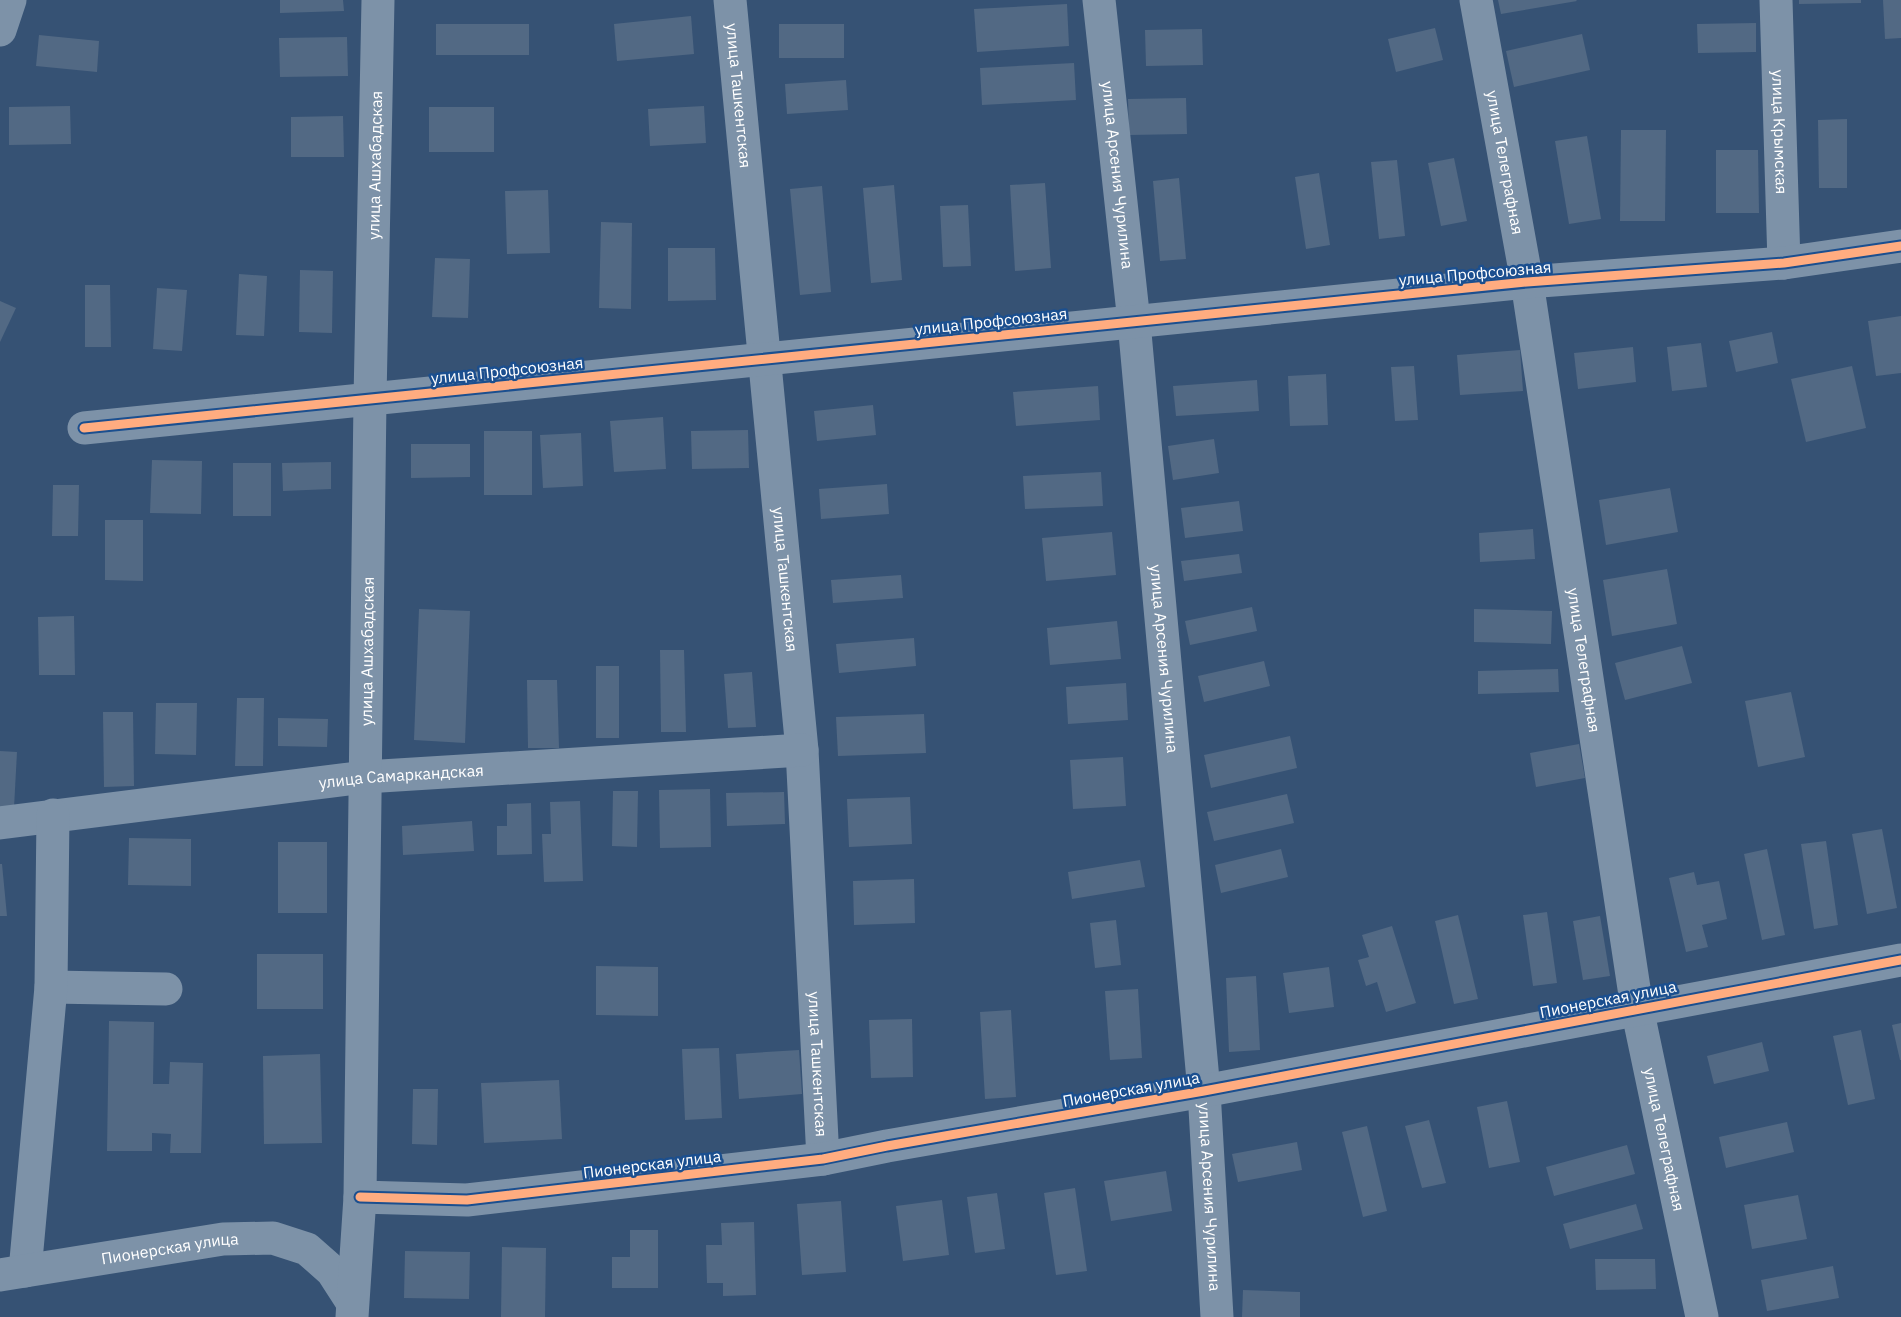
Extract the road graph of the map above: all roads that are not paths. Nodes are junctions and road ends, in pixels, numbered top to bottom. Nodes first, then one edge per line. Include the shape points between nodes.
1 (10, 0) edge
2 (378, 0) edge
3 (730, 0) edge
4 (1099, 0) edge
5 (1476, 0) edge
6 (1776, 0) edge
7 (0, 30) edge
8 (1901, 246) edge
9 (1784, 263) junction
10 (1527, 282) junction
11 (1134, 322) junction
12 (763, 359) junction
13 (370, 399) junction
14 (84, 428) dead end
15 (802, 750) junction
16 (365, 777) junction
17 (53, 815) junction
18 (0, 823) edge
19 (1901, 960) edge
20 (51, 987) junction
21 (166, 989) dead end
22 (1637, 1008) junction
23 (1204, 1091) junction
24 (823, 1159) junction
25 (360, 1197) junction
26 (12, 1273) edge
27 (352, 1310) edge
28 (1217, 1317) edge
29 (1702, 1317) edge

1 - 7 street
2 - 13 street, улица Ашхабадская
3 - 12 street, улица Ташкентская
4 - 11 street, улица Арсения Чурилина
5 - 10 street, улица Телеграфная
6 - 9 street, улица Крымская
8 - 9 street, улица Профсоюзная
9 - 10 street, улица Профсоюзная
10 - 11 street, улица Профсоюзная
10 - 22 street, улица Телеграфная
11 - 12 street, улица Профсоюзная
11 - 23 street, улица Арсения Чурилина
12 - 13 street, улица Профсоюзная
12 - 15 street, улица Ташкентская
13 - 14 street, улица Профсоюзная
13 - 16 street, улица Ашхабадская
15 - 16 street, улица Самаркандская
15 - 24 street, улица Ташкентская
16 - 17 street, улица Самаркандская
16 - 25 street, улица Ашхабадская
17 - 18 street, улица Самаркандская
17 - 20 street
19 - 22 street, Пионерская улица
20 - 21 street
20 - 26 street
22 - 23 street, Пионерская улица
22 - 29 street, улица Телеграфная
23 - 24 street, Пионерская улица
23 - 28 street, улица Арсения Чурилина
24 - 25 street, Пионерская улица via 467,1200
25 - 27 street, улица Ашхабадская
26 - 27 street, Пионерская улица via 223,1239 273,1238 307,1249 332,1271

